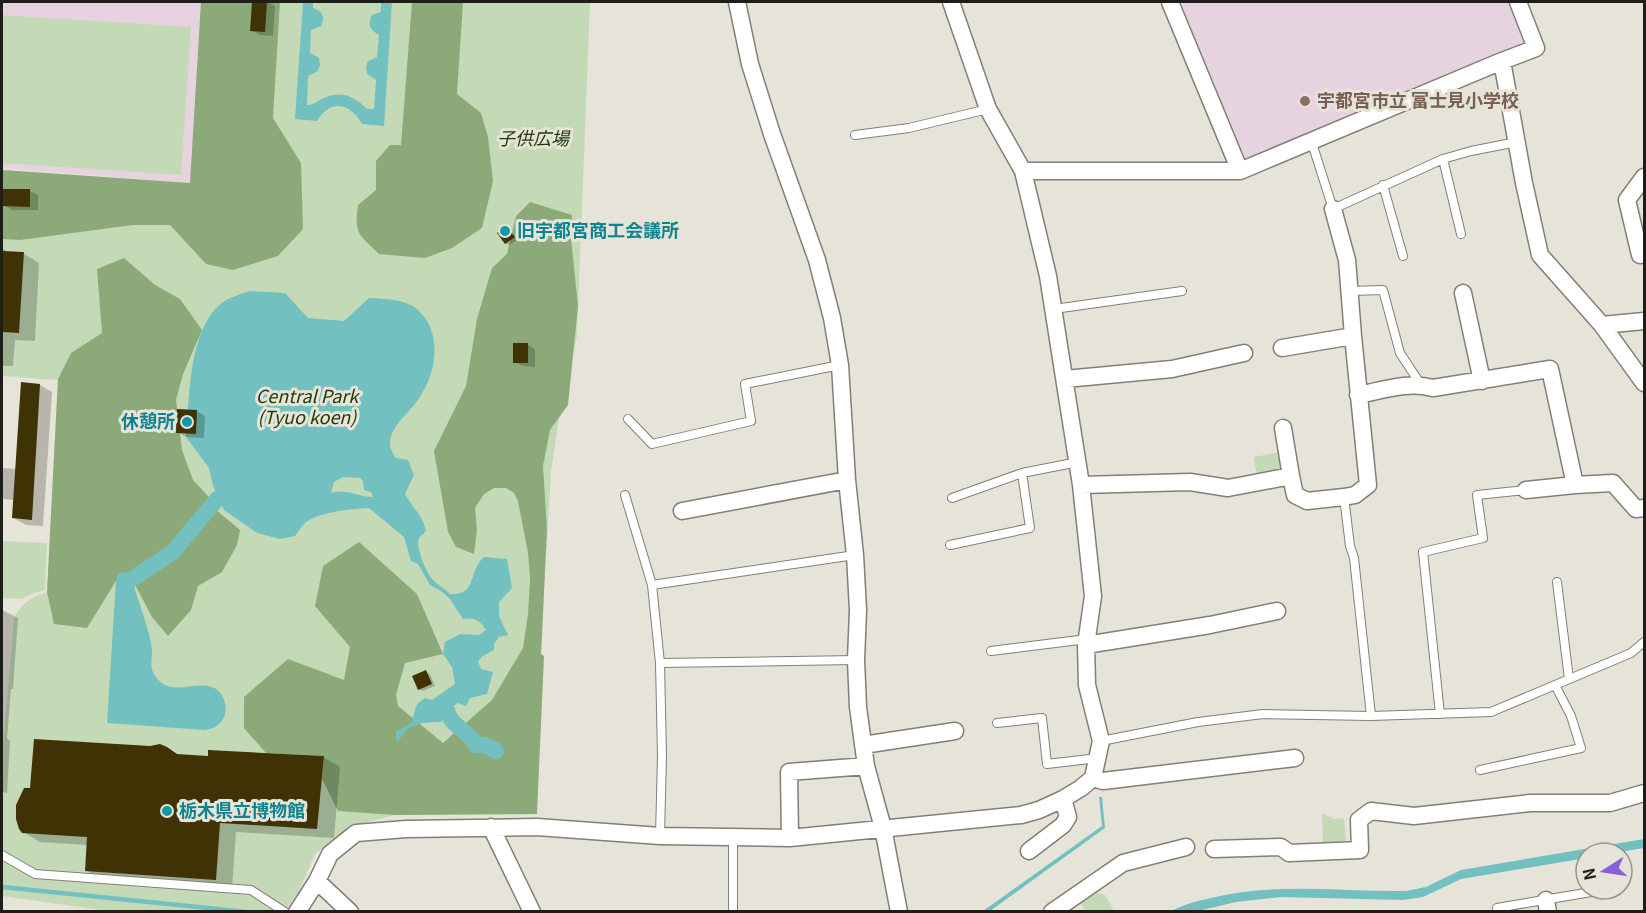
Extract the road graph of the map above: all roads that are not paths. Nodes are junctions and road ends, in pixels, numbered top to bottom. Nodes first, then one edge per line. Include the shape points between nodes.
1 (737, 2) edge
2 (951, 2) edge
3 (1170, 2) edge
4 (1518, 2) edge
5 (1502, 62) junction
6 (988, 109) junction
7 (855, 135) dead end
8 (1311, 140) junction
9 (1517, 142) junction
10 (1443, 159) junction
11 (1023, 171) junction
12 (1240, 171) junction
13 (1644, 177) edge
14 (1383, 185) junction
15 (1333, 208) junction
16 (1461, 234) dead end
17 (1644, 254) edge
18 (1403, 256) dead end
19 (1182, 291) dead end
20 (1351, 291) junction
21 (1463, 293) dead end
22 (1054, 309) junction
23 (1644, 321) edge
24 (1602, 325) junction
25 (1353, 336) junction
26 (1282, 348) dead end
27 (1244, 353) dead end
28 (840, 365) junction
29 (1065, 379) junction
30 (1482, 381) junction
31 (1644, 383) edge
32 (1421, 385) junction
33 (1358, 395) junction
34 (628, 419) dead end
35 (1283, 429) dead end
36 (1078, 462) junction
37 (1022, 473) junction
38 (1291, 476) junction
39 (847, 480) junction
40 (1081, 485) junction
41 (1575, 485) junction
42 (1526, 490) joint
43 (625, 495) dead end
44 (1344, 497) junction
45 (952, 498) dead end
46 (1644, 508) edge
47 (682, 511) dead end
48 (950, 545) dead end
49 (855, 555) junction
50 (1557, 582) dead end
51 (652, 585) junction
52 (1277, 611) dead end
53 (1087, 642) junction
54 (1644, 642) edge
55 (991, 651) dead end
56 (856, 660) junction
57 (660, 663) junction
58 (1569, 679) junction
59 (1555, 685) junction
60 (1440, 714) junction
61 (1371, 716) junction
62 (997, 723) dead end
63 (955, 731) dead end
64 (863, 745) junction
65 (1100, 750) junction
66 (1295, 758) dead end
67 (866, 766) junction
68 (1480, 770) dead end
69 (1093, 778) junction
70 (1644, 793) edge
71 (1063, 799) junction
72 (491, 827) junction
73 (883, 828) junction
74 (660, 836) junction
75 (733, 838) junction
76 (790, 838) junction
77 (1186, 847) dead end
78 (1214, 849) dead end
79 (1029, 851) dead end
80 (2, 855) edge
81 (317, 881) junction
82 (1574, 897) edge
83 (1547, 906) edge
84 (1497, 908) dead end
85 (285, 912) edge
86 (297, 912) edge
87 (350, 912) edge
88 (532, 912) edge
89 (732, 912) edge
90 (899, 912) edge
91 (1052, 912) edge

1 - 28 street via 750,64 817,260
2 - 6 street
3 - 12 street
4 - 5 street via 1536,48
5 - 8 street
5 - 9 street
6 - 7 lane via 909,128
6 - 11 street
8 - 12 street
8 - 15 lane
9 - 10 lane
9 - 24 street via 1540,255
10 - 14 lane
10 - 16 lane
11 - 12 street
11 - 22 street
13 - 17 street via 1627,200 1640,255
14 - 15 lane
14 - 18 lane
15 - 20 street
19 - 22 lane
20 - 25 street
20 - 32 lane via 1383,290 1400,354
21 - 30 street
22 - 29 street
23 - 24 street
24 - 31 street
25 - 26 street
25 - 33 street
27 - 29 street via 1173,369
28 - 34 lane via 745,384 751,421 652,444
28 - 39 street
29 - 36 street
30 - 32 street via 1433,388
30 - 41 street via 1550,369
32 - 33 street via 1408,384
33 - 44 street via 1368,485 1355,495
35 - 38 street
36 - 37 lane
36 - 40 street
37 - 45 lane
37 - 48 lane via 1030,528
38 - 40 street via 1228,488 1190,482
38 - 44 street via 1295,495 1307,501
39 - 47 street
39 - 49 street
40 - 53 street via 1093,596
41 - 42 street
41 - 46 street via 1613,483 1636,509
42 - 60 lane via 1477,495 1483,538 1423,552
43 - 51 lane
44 - 61 lane
49 - 51 lane
49 - 56 street
50 - 58 lane
51 - 57 lane
52 - 53 street via 1210,626
53 - 55 lane
53 - 65 street via 1087,685
54 - 58 lane via 1631,653
56 - 57 lane
56 - 64 street
57 - 74 lane
58 - 59 lane
59 - 60 lane via 1491,712
59 - 68 lane via 1581,748
60 - 61 lane
61 - 65 lane via 1263,714 1198,722
62 - 65 lane via 1042,718 1047,764
63 - 64 street
64 - 67 street
65 - 69 street
66 - 69 street via 1103,781
67 - 73 street
67 - 76 street via 789,772
69 - 71 street
70 - 78 street via 1610,803 1530,803 1414,816 1371,811 1359,820 1360,850 1289,853 1281,848
71 - 73 street via 1021,815
71 - 79 street via 1068,817 1063,825
72 - 74 street
72 - 81 street via 356,833 330,854
72 - 88 street
73 - 76 street
73 - 90 street
74 - 75 street
75 - 76 street
75 - 89 lane
77 - 91 street via 1123,863
80 - 85 lane via 35,874 251,890
81 - 86 street
81 - 87 street
82 - 83 lane
83 - 84 lane

